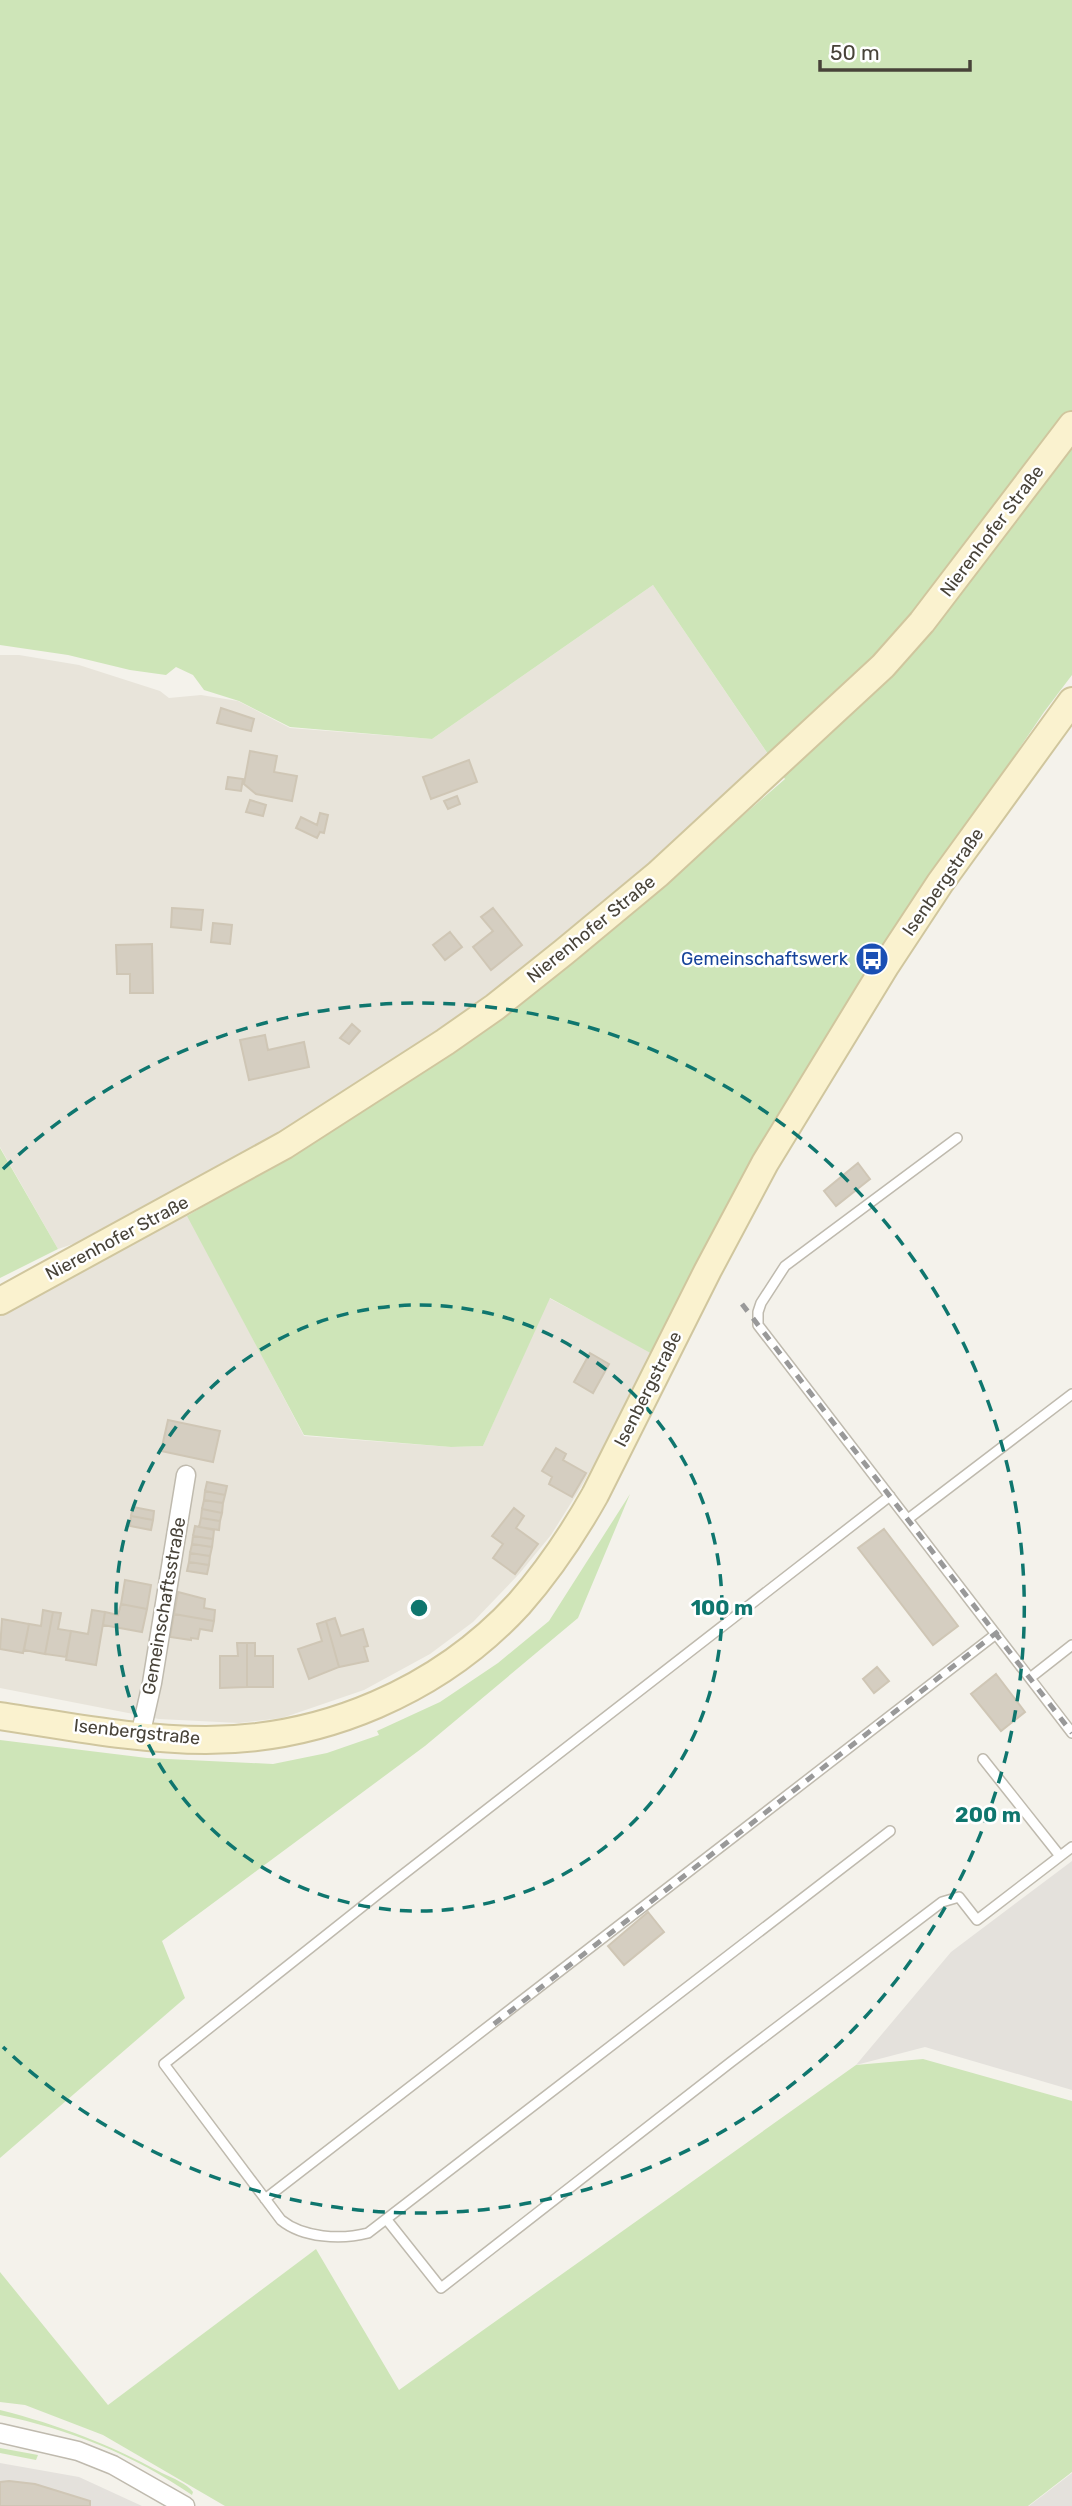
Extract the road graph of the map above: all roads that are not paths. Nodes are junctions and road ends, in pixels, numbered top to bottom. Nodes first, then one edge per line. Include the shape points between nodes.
1 (1072, 425) edge
2 (1072, 701) edge
3 (957, 1138) dead end
4 (0, 1301) edge
5 (1072, 1394) edge
6 (186, 1475) dead end
7 (890, 1496) junction
8 (908, 1519) junction
9 (996, 1634) junction
10 (1072, 1645) edge
11 (1030, 1678) junction
12 (0, 1716) edge
13 (1072, 1732) edge
14 (140, 1737) junction
15 (983, 1759) dead end
16 (890, 1831) dead end
17 (1072, 1846) edge
18 (1060, 1856) junction
19 (265, 2199) junction
20 (387, 2220) junction
21 (5, 2435) edge
22 (185, 2506) edge

1 - 4 main road, Nierenhofer Straße via 922,622 883,666 669,865 575,943 495,1007 332,1116 225,1180
2 - 14 main road, Isenbergstraße via 886,965 765,1163 590,1505 519,1604 432,1676 342,1718 236,1739
3 - 7 lane via 785,1266 758,1312 758,1325
5 - 8 lane
6 - 14 street, Gemeinschaftsstraße
7 - 8 lane
7 - 19 lane via 163,2064
8 - 9 lane
9 - 11 lane
9 - 19 lane
10 - 11 lane
11 - 13 lane
12 - 14 main road, Isenbergstraße
15 - 18 lane
16 - 20 lane
17 - 18 lane
18 - 20 lane via 977,1920 959,1897 942,1902 441,2288
19 - 20 lane via 288,2225 312,2234 359,2235
21 - 22 street via 78,2451 113,2465

